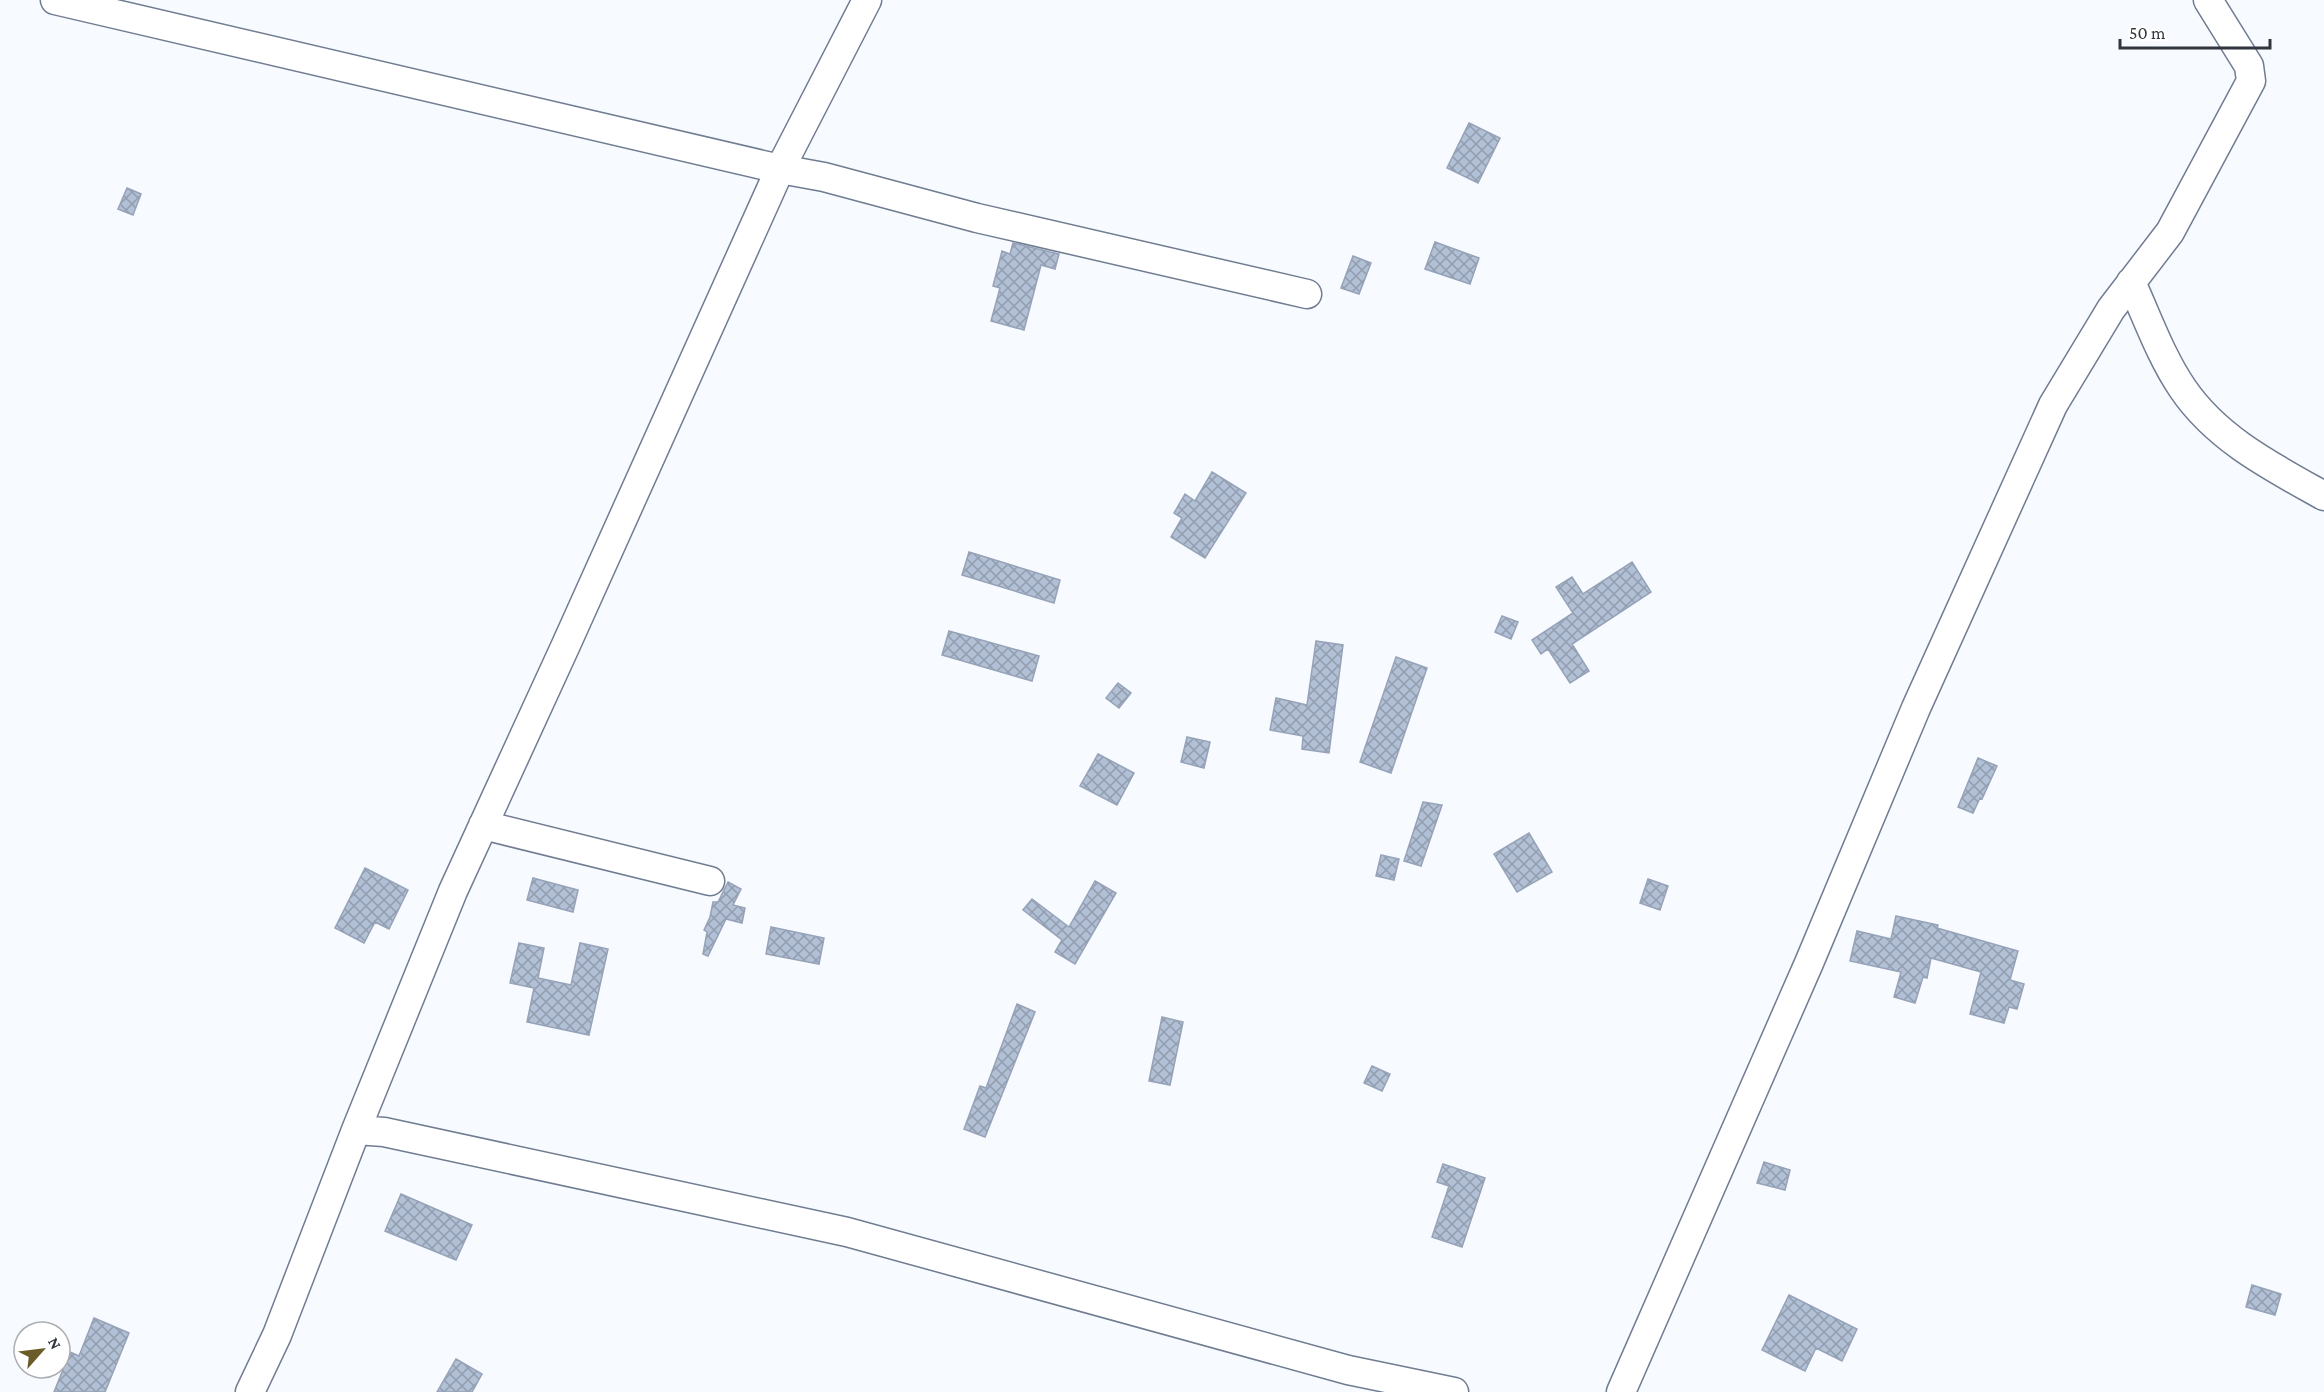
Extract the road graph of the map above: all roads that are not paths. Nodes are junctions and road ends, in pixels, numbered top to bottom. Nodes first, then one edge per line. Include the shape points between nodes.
1 (55, 0) edge
2 (867, 0) edge
3 (2208, 0) edge
4 (780, 169) junction
5 (2131, 282) junction
6 (1306, 294) dead end
7 (2324, 496) edge
8 (483, 825) junction
9 (710, 881) dead end
10 (356, 1130) junction
11 (250, 1392) edge
12 (1454, 1392) edge
13 (1620, 1392) edge

1 - 4 street
2 - 4 street
3 - 5 street via 2249,66 2251,81 2170,232
4 - 6 street
4 - 8 street
5 - 7 street via 2174,375 2206,416 2232,441
5 - 13 street via 2053,405 1916,708 1809,963
8 - 9 street
8 - 10 street
10 - 11 street via 278,1335
10 - 12 street via 384,1132 847,1232 1348,1370

